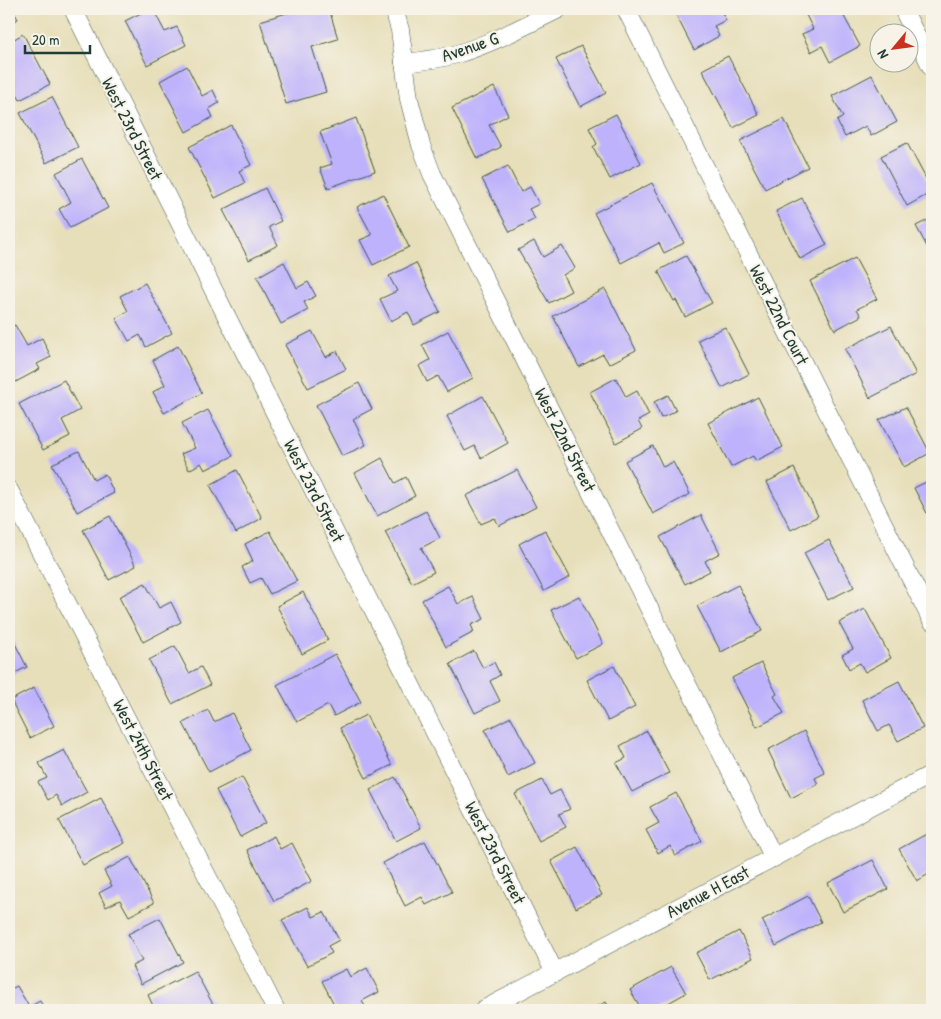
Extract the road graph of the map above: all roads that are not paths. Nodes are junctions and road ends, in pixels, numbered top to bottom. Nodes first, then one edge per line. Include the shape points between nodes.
1 (72, 9) edge
2 (394, 9) edge
3 (559, 9) edge
4 (626, 9) edge
5 (903, 9) edge
6 (404, 64) junction
7 (932, 68) edge
8 (9, 490) edge
9 (932, 621) edge
10 (932, 774) edge
11 (774, 858) junction
12 (555, 973) junction
13 (276, 1010) edge
14 (483, 1010) edge

1 - 12 street, West 23rd Street
2 - 6 street, West 22nd Street
3 - 6 street, Avenue G via 492,42 438,59
4 - 9 street, West 22nd Court
5 - 7 street
6 - 11 street, West 22nd Street via 409,99 432,174
8 - 13 street, West 24th Street
10 - 11 street, Avenue H East
11 - 12 street, Avenue H East
12 - 14 street, Avenue H East

